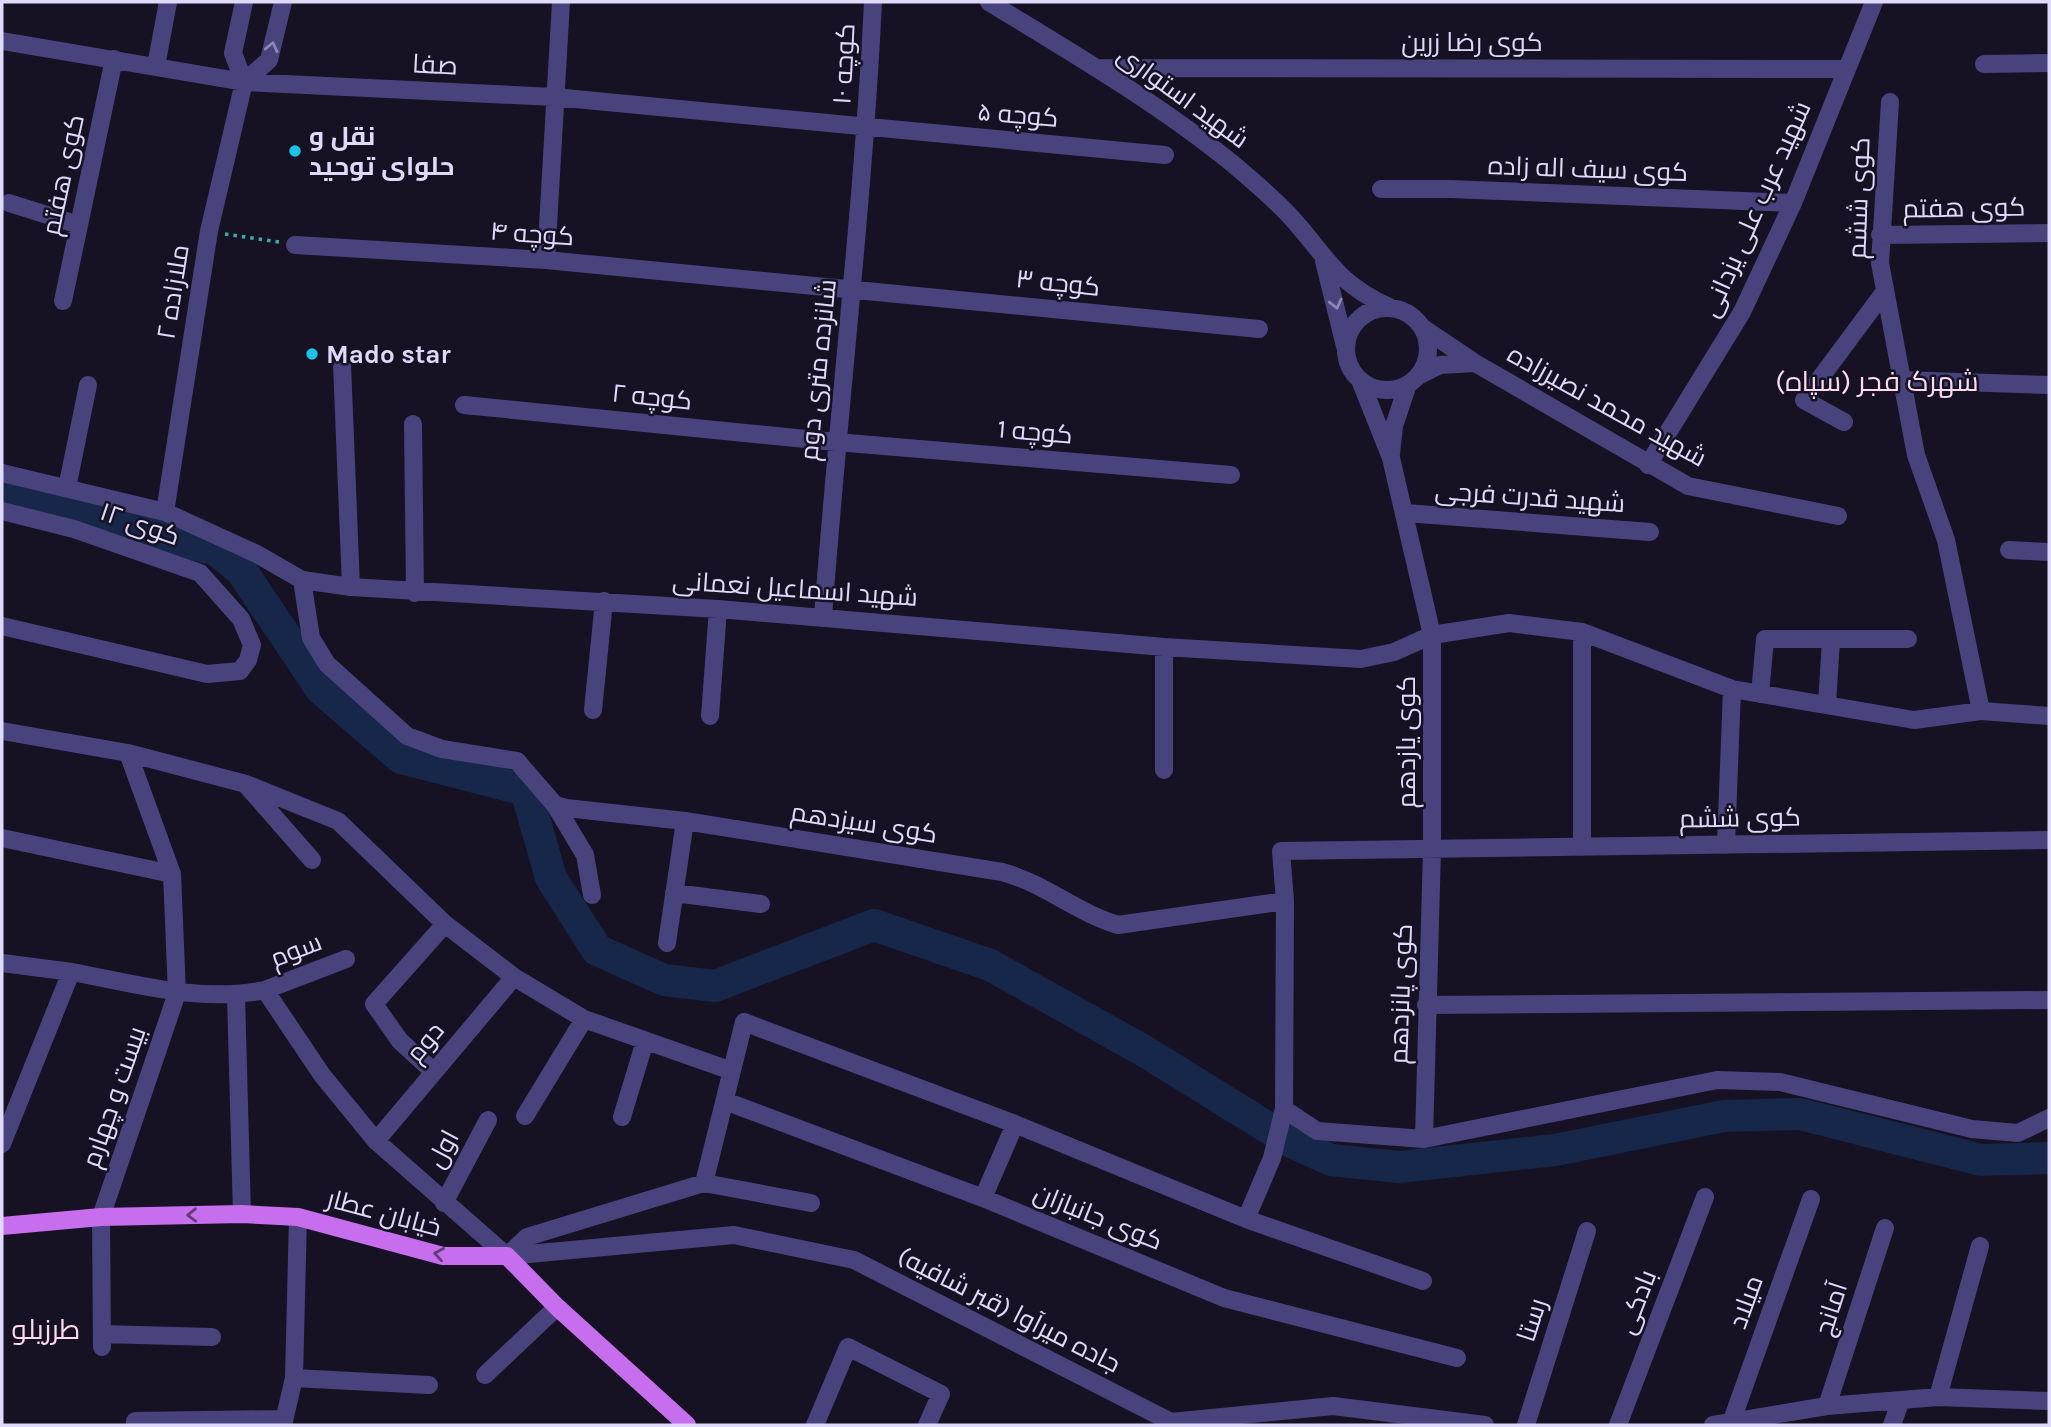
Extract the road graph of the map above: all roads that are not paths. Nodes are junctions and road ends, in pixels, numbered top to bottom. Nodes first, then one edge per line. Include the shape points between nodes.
1 (168, 2) edge
2 (244, 2) edge
3 (283, 2) edge
4 (561, 2) edge
5 (873, 2) edge
6 (989, 2) edge
7 (1874, 2) edge
8 (2, 41) edge
9 (114, 59) junction
10 (2049, 63) edge
11 (1984, 64) dead end
12 (156, 66) junction
13 (1098, 68) junction
14 (1846, 69) junction
15 (244, 82) junction
16 (554, 97) junction
17 (1890, 102) dead end
18 (867, 128) junction
19 (1166, 155) dead end
20 (1381, 189) dead end
21 (9, 203) dead end
22 (1793, 204) junction
23 (79, 225) junction
24 (2049, 233) edge
25 (1880, 235) junction
26 (295, 245) road end
27 (546, 260) junction
28 (1324, 261) junction
29 (853, 289) junction
30 (1885, 291) junction
31 (64, 301) dead end
32 (1389, 307) junction
33 (1423, 328) junction
34 (1259, 329) dead end
35 (1345, 346) junction
36 (1475, 363) junction
37 (342, 364) dead end
38 (1360, 380) junction
39 (1413, 380) junction
40 (1901, 380) junction
41 (88, 385) dead end
42 (2049, 385) edge
43 (464, 405) dead end
44 (1844, 422) dead end
45 (413, 424) dead end
46 (836, 442) junction
47 (1391, 458) junction
48 (1648, 465) junction
49 (2, 473) edge
50 (1231, 475) dead end
51 (67, 488) junction
52 (2, 511) edge
53 (165, 512) junction
54 (1406, 513) junction
55 (1838, 516) dead end
56 (1650, 532) dead end
57 (2009, 550) dead end
58 (2049, 552) edge
59 (302, 580) junction
60 (351, 587) junction
61 (415, 593) junction
62 (604, 601) junction
63 (718, 609) junction
64 (823, 617) junction
65 (2, 626) edge
66 (1582, 632) junction
67 (1432, 635) junction
68 (1908, 639) dead end
69 (1831, 640) junction
70 (1164, 647) junction
71 (1732, 689) junction
72 (1760, 694) junction
73 (1826, 705) junction
74 (593, 710) dead end
75 (1981, 712) junction
76 (710, 716) dead end
77 (2049, 716) edge
78 (2, 731) edge
79 (128, 753) junction
80 (1164, 770) dead end
81 (246, 784) junction
82 (555, 805) junction
83 (685, 821) junction
84 (2, 838) edge
85 (2049, 840) edge
86 (1726, 844) junction
87 (1582, 848) junction
88 (1432, 849) junction
89 (312, 860) dead end
90 (172, 874) junction
91 (674, 893) junction
92 (592, 895) dead end
93 (1285, 901) junction
94 (761, 904) dead end
95 (445, 924) junction
96 (667, 943) dead end
97 (346, 959) dead end
98 (2, 963) edge
99 (71, 972) junction
100 (514, 977) junction
101 (265, 990) junction
102 (177, 993) junction
103 (236, 996) junction
104 (2049, 1000) edge
105 (1426, 1005) junction
106 (584, 1019) junction
107 (645, 1041) junction
108 (732, 1071) junction
109 (434, 1072) junction
110 (726, 1101) junction
111 (1284, 1109) junction
112 (525, 1116) dead end
113 (622, 1117) dead end
114 (2049, 1118) edge
115 (488, 1120) dead end
116 (1015, 1124) junction
117 (1424, 1139) junction
118 (376, 1141) junction
119 (2, 1144) edge
120 (704, 1183) junction
121 (1705, 1197) dead end
122 (983, 1198) junction
123 (1811, 1199) dead end
124 (444, 1203) junction
125 (811, 1203) dead end
126 (242, 1214) junction
127 (101, 1217) junction
128 (298, 1217) junction
129 (1245, 1219) junction
130 (2, 1226) edge
131 (1885, 1228) dead end
132 (1587, 1231) dead end
133 (1980, 1246) dead end
134 (507, 1255) junction
135 (1423, 1281) dead end
136 (557, 1307) junction
137 (212, 1336) dead end
138 (1457, 1358) dead end
139 (485, 1375) dead end
140 (294, 1378) junction
141 (429, 1385) dead end
142 (1938, 1397) junction
143 (1901, 1400) junction
144 (2049, 1401) edge
145 (1827, 1406) junction
146 (1430, 1421) edge
147 (283, 1422) edge
148 (1170, 1423) edge
149 (1722, 1424) edge
150 (135, 1425) edge
151 (687, 1425) edge
152 (815, 1425) edge
153 (927, 1425) edge
154 (1485, 1425) edge
155 (1526, 1425) edge
156 (1618, 1425) edge
157 (1892, 1425) edge

1 - 12 street
2 - 15 street via 233,53
15 -> 3 street via 270,60
4 - 16 street
5 - 18 street, کوچه ۱۰
6 - 13 street, شهید استواری
7 - 14 street, شهید عرب علی یزدانی
8 - 9 street, صفا
9 - 12 street, صفا
9 - 23 street, کوی هفتم
10 - 11 street
12 - 15 street, صفا
13 - 14 street, کوی رضا زرین
13 - 28 street, شهید استواری via 1233,164 1289,215
14 - 22 street, شهید عرب علی یزدانی
15 - 16 street, صفا
15 - 53 street, ملازاده ۲ via 209,231
16 - 18 street, صفا
16 - 27 street
17 - 25 street, کوی ششم
18 - 19 street, کوچه ۵
18 - 29 street, شانزده متری دوم
20 - 22 street, کوی سیف اله زاده
21 - 23 street
22 - 48 street, شهید عرب علی یزدانی via 1742,312
23 - 31 street, کوی هفتم
24 - 25 street, کوی هفتم
25 - 30 street, کوی ششم
26 - 27 street, کوچه ۴
27 - 29 street, کوچه ۴
28 - 32 street, شهید استواری via 1363,295
28 -> 35 street, شهید استواری
29 - 34 street, کوچه ۳
29 - 46 street, شانزده متری دوم
30 - 40 street, کوی ششم
30 - 44 street via 1804,400
32 - 33 street via 1403,310
32 - 35 street via 1363,314
33 - 36 street, شهید محمد نصیرزاده
33 - 39 street via 1428,354
35 - 38 street
36 - 39 street, شهید محمد نصیرزاده via 1440,365
36 - 48 street, شهید محمد نصیرزاده
37 - 60 street
38 - 39 street via 1384,390
38 - 47 street, کوی یازدهم
39 - 47 street via 1394,426
40 - 42 street
40 - 75 street, کوی ششم via 1916,454 1946,540
41 - 51 street
43 - 46 street, کوچه ۲
45 - 61 street
46 - 50 street, کوچه 1
46 - 64 street, شانزده متری دوم
47 - 54 street, کوی یازدهم
48 - 55 street, شهید محمد نصیرزاده via 1688,486
49 - 51 street, شهید اسماعیل نعمانی
51 - 53 street, شهید اسماعیل نعمانی
52 - 65 street, کوی ۱۲ via 74,529 200,573 241,619 252,645 240,671 207,674
53 - 59 street, شهید اسماعیل نعمانی
54 - 56 street, شهید قدرت فرجی
54 - 67 street, کوی یازدهم
57 - 58 street
59 - 60 street, شهید اسماعیل نعمانی
59 - 82 street via 311,638 327,664 407,736 442,749 517,761
60 - 61 street, شهید اسماعیل نعمانی
61 - 62 street, شهید اسماعیل نعمانی
62 - 63 street, شهید اسماعیل نعمانی
62 - 74 street
63 - 64 street, شهید اسماعیل نعمانی
63 - 76 street
64 - 70 street, شهید اسماعیل نعمانی
66 - 67 street, شهید اسماعیل نعمانی via 1509,623
66 - 71 street, شهید اسماعیل نعمانی
66 - 87 street
67 - 70 street, شهید اسماعیل نعمانی via 1394,652 1361,659
67 - 88 street, کوی یازدهم
68 - 69 street
69 - 72 street via 1765,639
69 - 73 street
70 - 80 street
71 - 72 street, شهید اسماعیل نعمانی
71 - 86 street
72 - 73 street, شهید اسماعیل نعمانی
73 - 75 street, شهید اسماعیل نعمانی via 1914,720
75 - 77 street, شهید اسماعیل نعمانی
78 - 79 street
79 - 81 street
79 - 90 street
81 - 89 street
81 - 95 street via 338,821
82 - 83 street, کوی سیزدهم
82 - 92 street via 585,855
83 - 91 street
83 - 93 street, کوی سیزدهم via 1002,872 1028,879 1118,925
84 - 90 street
85 - 86 street, کوی ششم
86 - 87 street, کوی ششم
87 - 88 street, کوی ششم
88 - 93 street via 1281,851
88 - 105 street, کوی پانزدهم
90 - 102 street
91 - 94 street
91 - 96 street
93 - 111 street
95 - 100 street
95 - 109 street via 377,998 376,1009 400,1041
97 - 101 street, سوم
98 - 99 street, سوم
99 - 102 street, سوم
99 - 119 street
100 - 106 street
100 - 109 street, دوم
101 - 103 street, سوم
101 - 118 street via 322,1075
102 - 103 street, سوم
102 - 127 street, بیست و چهارم
103 - 126 street
104 - 105 street
105 - 117 street, کوی پانزدهم
106 - 107 street
106 - 112 street
107 - 108 street
107 - 113 street
108 - 110 street
108 - 116 street via 744,1022
109 - 118 street, دوم
110 - 120 street
110 - 122 street, کوی جانبازان
111 - 117 street via 1317,1131
111 - 129 street via 1272,1158
114 - 117 street via 2018,1133 1972,1129 1780,1082 1717,1080
115 - 124 street, اول
116 - 122 street
116 - 129 street
118 - 124 street
120 - 125 street
120 - 134 street via 527,1237
121 - 156 street, بادکی
122 - 138 street, کوی جانبازان via 1224,1298
123 - 149 street, میلاد
124 - 134 street
126 -> 127 main road, خیابان عطار
126 - 128 main road, خیابان عطار
127 - 130 main road, خیابان عطار
127 - 137 street, بیست و چهارم via 102,1340
134 -> 128 main road, خیابان عطار via 443,1256
128 - 140 street
129 - 135 street
131 - 145 street, آمانج
132 - 155 street, رستا
133 - 142 street
134 - 136 main road
134 - 148 street, جاده میرآوا (قبر شافیه) via 734,1235 854,1261
136 - 139 street
136 - 151 main road
140 - 141 street
140 - 147 street
142 - 143 street
142 - 144 street
143 - 145 street
143 - 157 street
145 - 149 street
146 - 148 street, جاده میرآوا (قبر شافیه) via 1333,1406
146 - 154 street, جاده میرآوا (قبر شافیه)
147 - 150 street via 135,1421
152 - 153 street via 848,1347 941,1394

